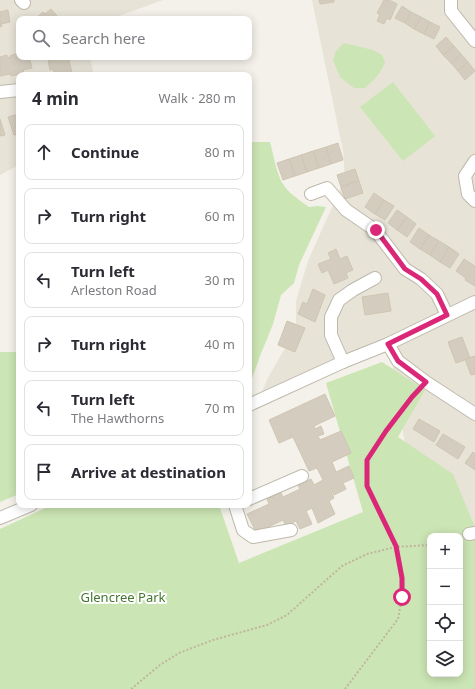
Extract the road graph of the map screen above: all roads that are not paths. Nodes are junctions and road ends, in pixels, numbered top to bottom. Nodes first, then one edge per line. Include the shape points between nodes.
1 (451, 0) edge
2 (475, 42) edge
3 (16, 90) edge
4 (0, 92) edge
5 (475, 161) edge
6 (311, 194) dead end
7 (475, 201) edge
8 (375, 278) dead end
9 (475, 302) edge
10 (447, 315) junction
11 (388, 344) junction
12 (343, 362) junction
13 (252, 404) edge
14 (475, 414) edge
15 (302, 476) dead end
16 (252, 498) edge
17 (24, 508) edge
18 (236, 508) edge
19 (0, 518) edge
20 (291, 530) dead end

1 - 2 street via 451,11
3 - 4 street
5 - 7 street via 465,176 468,194
6 - 10 street via 327,188 346,210 376,230 405,269 437,294
8 - 12 street via 339,300 331,317 332,335
9 - 10 street
10 - 11 street
11 - 12 street
11 - 14 street via 398,361
12 - 13 street
15 - 16 street
17 - 19 street
18 - 20 street via 243,530 253,537

